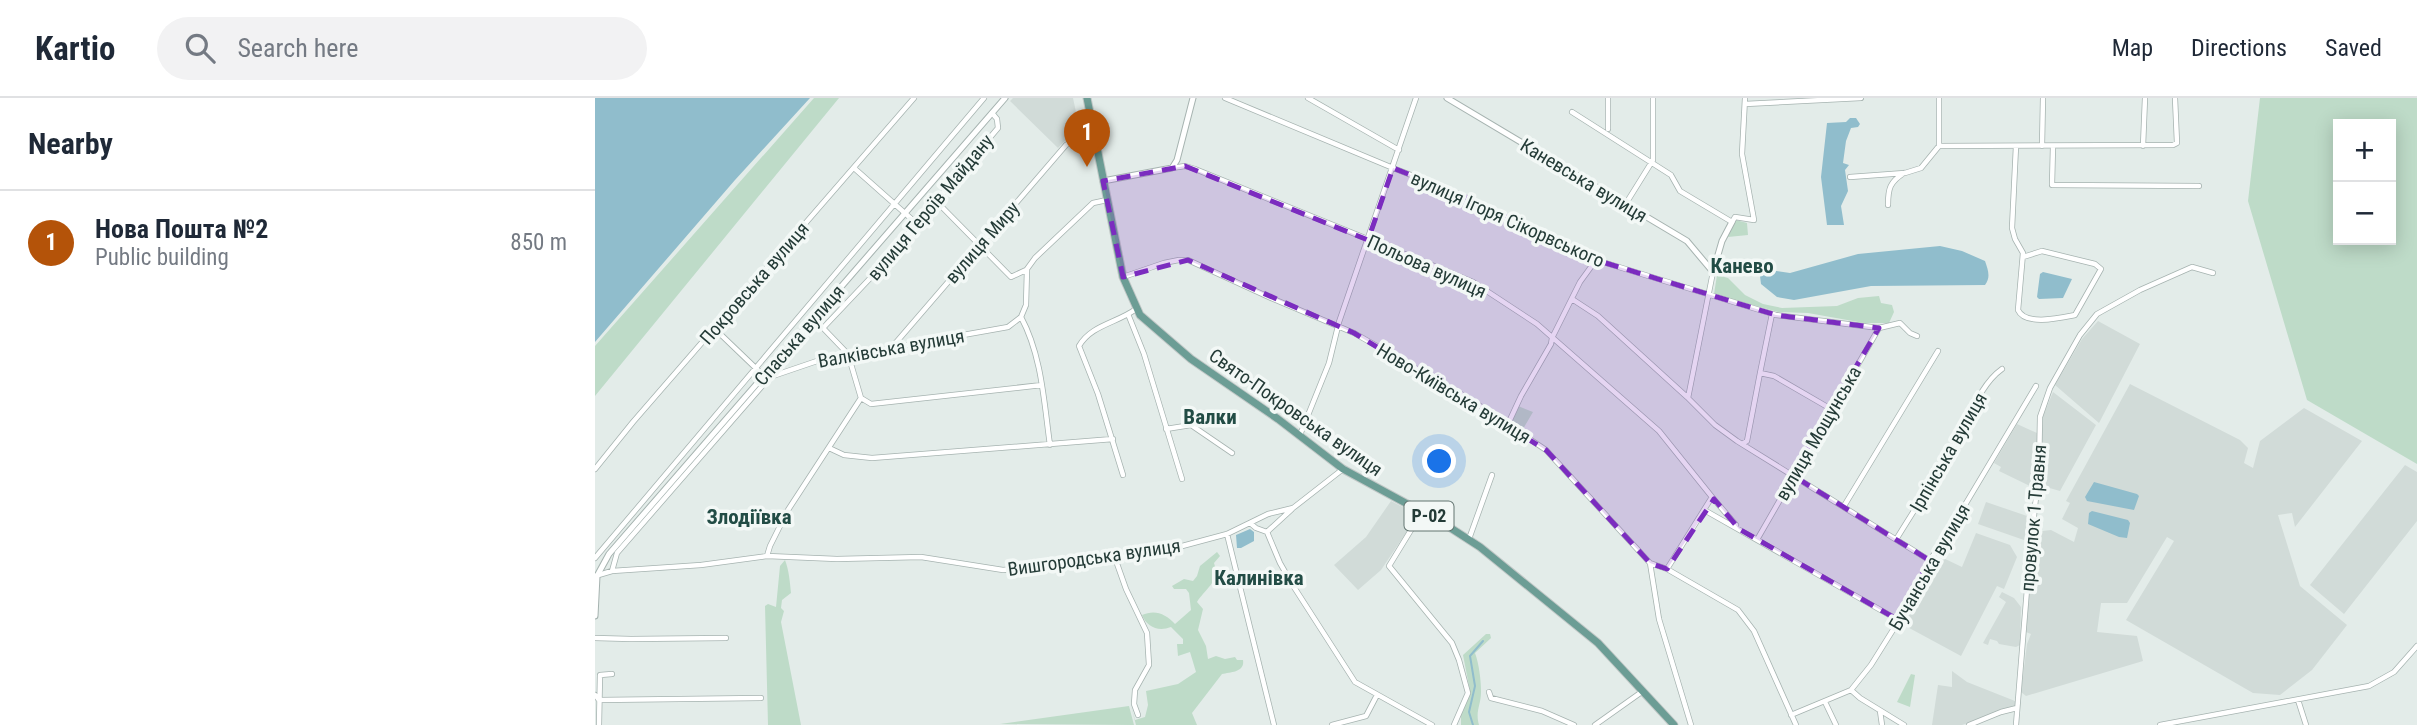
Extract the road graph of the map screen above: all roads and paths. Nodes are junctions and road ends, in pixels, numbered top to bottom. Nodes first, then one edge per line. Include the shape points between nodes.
1 (914, 98) edge
2 (984, 98) edge
3 (1005, 98) edge
4 (1087, 98) edge
5 (1193, 98) edge
6 (1226, 98) edge
7 (1308, 98) edge
8 (1416, 98) edge
9 (1447, 98) edge
10 (1608, 98) edge
11 (1653, 98) edge
12 (1861, 98) edge
13 (1939, 98) edge
14 (2043, 98) edge
15 (2145, 98) edge
16 (2175, 98) edge
17 (1745, 101) edge
18 (1572, 112) dead end
19 (992, 113) junction
20 (1608, 129) dead end
21 (1074, 140) dead end
22 (1938, 146) junction
23 (2016, 146) junction
24 (2042, 146) junction
25 (2053, 146) junction
26 (2143, 146) junction
27 (1399, 150) junction
28 (1651, 163) junction
29 (854, 168) junction
30 (1173, 168) junction
31 (1392, 168) junction
32 (1905, 173) junction
33 (1850, 177) dead end
34 (1103, 181) junction
35 (2199, 186) dead end
36 (935, 200) junction
37 (1107, 200) junction
38 (893, 204) junction
39 (1625, 205) junction
40 (1888, 205) dead end
41 (905, 214) junction
42 (1732, 222) junction
43 (916, 223) junction
44 (1368, 240) junction
45 (980, 244) junction
46 (2023, 255) junction
47 (1596, 260) junction
48 (1027, 269) junction
49 (1713, 272) junction
50 (2213, 273) dead end
51 (1123, 277) junction
52 (1708, 293) junction
53 (1572, 299) junction
54 (1136, 309) junction
55 (1128, 314) junction
56 (1772, 314) junction
57 (1021, 317) junction
58 (1338, 325) junction
59 (823, 328) junction
60 (1879, 328) junction
61 (715, 329) junction
62 (1917, 336) dead end
63 (801, 337) junction
64 (1552, 338) junction
65 (892, 346) junction
66 (1938, 351) dead end
67 (848, 354) junction
68 (755, 367) junction
69 (2002, 369) dead end
70 (1760, 373) junction
71 (767, 376) junction
72 (1042, 384) junction
73 (2036, 386) dead end
74 (861, 398) junction
75 (1688, 398) junction
76 (1831, 409) junction
77 (1508, 424) junction
78 (1166, 429) junction
79 (1300, 435) junction
80 (1113, 439) junction
81 (1742, 444) junction
82 (1051, 445) junction
83 (829, 448) junction
84 (1232, 453) dead end
85 (595, 469) edge
86 (1343, 469) junction
87 (1122, 475) dead end
88 (1492, 475) dead end
89 (1792, 475) junction
90 (1182, 479) dead end
91 (1712, 498) junction
92 (1844, 506) junction
93 (1293, 508) junction
94 (1706, 511) junction
95 (1422, 512) junction
96 (1249, 523) junction
97 (1739, 529) junction
98 (633, 531) junction
99 (1267, 532) junction
100 (1227, 534) junction
101 (1758, 538) junction
102 (1897, 538) junction
103 (1469, 539) junction
104 (767, 556) junction
105 (595, 558) edge
106 (1115, 558) junction
107 (1929, 560) junction
108 (1650, 563) junction
109 (1667, 569) junction
110 (612, 571) junction
111 (596, 576) edge
112 (595, 616) edge
113 (1900, 621) junction
114 (595, 638) edge
115 (726, 638) dead end
116 (2417, 646) edge
117 (613, 674) dead end
118 (1851, 690) junction
119 (1643, 691) junction
120 (1489, 692) dead end
121 (1377, 695) junction
122 (597, 697) edge
123 (761, 698) dead end
124 (2298, 700) junction
125 (1825, 702) junction
126 (2017, 708) junction
127 (1880, 710) junction
128 (1138, 715) dead end
129 (1791, 715) junction
130 (599, 725) edge
131 (1274, 725) edge
132 (1332, 725) edge
133 (1432, 725) edge
134 (1454, 725) edge
135 (1574, 725) edge
136 (1595, 725) edge
137 (1674, 725) edge
138 (1691, 725) edge
139 (1795, 725) edge
140 (1836, 725) edge
141 (1882, 725) edge
142 (1904, 725) edge
143 (1969, 725) edge
144 (2015, 725) edge
145 (2160, 725) edge
146 (2306, 725) edge

1 - 29 street, Покровська вулиця
2 - 38 street, Спаська вулиця
3 - 19 street, Спаська вулиця
4 - 34 main road, Свято-Покровська вулиця / Р-02
5 - 30 street
6 - 31 street, вулиця Ігоря Сікорвського
7 - 27 street
8 - 27 street
9 - 39 street, Каневська вулиця
10 - 20 street
11 - 28 street
12 - 17 street
13 - 22 street
14 - 24 street
15 - 26 street
16 - 26 street via 2177,141
17 - 42 street via 1742,154 1753,220 1735,218
18 - 28 street
19 - 36 street, вулиця Героїв Майдану via 997,128
19 - 41 street, Спаська вулиця
21 - 45 street, вулиця Миру
22 - 23 street
22 - 32 street via 1921,168
23 - 24 street
23 - 46 street via 2012,228
24 - 25 street
25 - 26 street
25 - 35 street via 2052,185
27 - 31 street
28 - 39 street
28 - 42 street via 1671,175 1679,191
29 - 38 street
29 - 61 street, Покровська вулиця
30 - 34 street, Польова вулиця
30 - 44 street, Польова вулиця via 1195,169
31 - 44 street
31 - 47 street, вулиця Ігоря Сікорвського via 1457,193
32 - 33 street
32 - 40 street via 1892,181
34 - 37 main road, Свято-Покровська вулиця / Р-02
36 - 43 street, вулиця Героїв Майдану
36 - 45 street
37 - 48 street via 1087,208
37 - 51 main road, Свято-Покровська вулиця / Р-02
38 - 41 street
38 - 68 street, Спаська вулиця
39 - 49 street, Каневська вулиця via 1687,241
41 - 43 street
41 - 63 street, Спаська вулиця
42 - 49 street
43 - 59 street, вулиця Героїв Майдану
44 - 58 street
44 - 64 street, Польова вулиця via 1473,282
45 - 48 street via 1011,277
45 - 65 street, вулиця Миру
46 - 46 street via 2042,251 2101,269 2075,315 2024,318 2018,310
47 - 52 street, вулиця Ігоря Сікорвського
47 - 53 street
48 - 57 street via 1026,306
49 - 52 street
50 - 126 street, провулок 1 Травня via 2192,267 2108,307 2089,323 2050,388 2041,417
51 - 54 main road, Свято-Покровська вулиця / Р-02
51 - 58 street, Ново-Київська вулиця via 1188,260
52 - 56 street, вулиця Ігоря Сікорвського
52 - 75 street
53 - 64 street
53 - 75 street via 1598,316
54 - 55 street
54 - 79 main road, Свято-Покровська вулиця / Р-02 via 1191,359
55 - 78 street via 1145,354
55 - 80 street via 1098,328 1079,346
56 - 60 street, вулиця Ігоря Сікорвського
56 - 70 street
57 - 65 street, Валківська вулиця via 1008,327
57 - 72 street
58 - 77 street, Ново-Київська вулиця
58 - 79 street via 1329,363
59 - 63 street, вулиця Героїв Майдану via 815,326
59 - 67 street
60 - 62 street, вулиця Ігоря Сікорвського via 1900,324
60 - 76 street, вулиця Мощунська
61 - 68 street
61 - 85 street, Покровська вулиця
63 - 71 street, Спаська вулиця
64 - 77 street
64 - 91 street, Польова вулиця via 1659,431
65 - 67 street, Валківська вулиця
66 - 92 street
67 - 71 street, Валківська вулиця
67 - 74 street
68 - 71 street
68 - 105 street, Спаська вулиця
69 - 102 street, Ірпінська вулиця via 1994,375
70 - 76 street via 1774,376
70 - 81 street via 1747,440
71 - 98 street, Спаська вулиця
72 - 74 street via 871,404
72 - 82 street
73 - 107 street, Бучанська вулиця
74 - 83 street
75 - 81 street
76 - 89 street, вулиця Мощунська
77 - 108 street, Ново-Київська вулиця via 1546,450
78 - 84 street via 1191,425
78 - 90 street
79 - 86 main road, Свято-Покровська вулиця / Р-02
80 - 82 street
80 - 87 street
81 - 89 street
82 - 83 street via 872,458
83 - 104 street via 788,510
86 - 93 street, Вишгородська вулиця
86 - 95 main road, Свято-Покровська вулиця / Р-02
88 - 103 street
89 - 92 street
89 - 101 street, вулиця Мощунська
91 - 94 street
91 - 97 street, Польова вулиця
92 - 102 street
93 - 96 street, Вишгородська вулиця
93 - 99 street, Вишгородська вулиця
94 - 97 street
94 - 109 street
95 - 103 main road, Свято-Покровська вулиця / Р-02
95 - 134 street via 1389,566 1452,643 1468,693
96 - 99 street
96 - 100 street, Вишгородська вулиця
97 - 101 street
98 - 110 street via 617,553
98 - 111 street, Спаська вулиця via 609,554
99 - 121 street via 1280,563 1343,666 1355,682
100 - 106 street, Вишгородська вулиця
100 - 131 street
101 - 113 street
102 - 107 street
103 - 119 main road, Свято-Покровська вулиця / Р-02 via 1583,629
104 - 106 street, Вишгородська вулиця via 921,557 1003,570
104 - 110 street, Вишгородська вулиця
106 - 128 street via 1147,633 1149,665 1135,690
107 - 113 street, Бучанська вулиця
108 - 109 street, Ново-Київська вулиця
108 - 138 street via 1659,618
109 - 129 street, Ново-Київська вулиця via 1730,603 1747,620
110 - 111 street, Вишгородська вулиця
111 - 112 street
113 - 118 street, Бучанська вулиця
114 - 115 street
116 - 124 street via 2381,681
117 - 122 street via 600,675
118 - 125 street, Бучанська вулиця
118 - 127 street
119 - 136 street
119 - 137 main road, Свято-Покровська вулиця / Р-02
120 - 135 street via 1491,698
121 - 132 street via 1366,716
121 - 133 street
122 - 123 street
122 - 130 street
124 - 145 street
124 - 146 street
125 - 129 street, Бучанська вулиця
125 - 140 street
126 - 143 street
126 - 144 street, провулок 1 Травня
127 - 141 street
127 - 142 street
129 - 139 street, Ново-Київська вулиця

